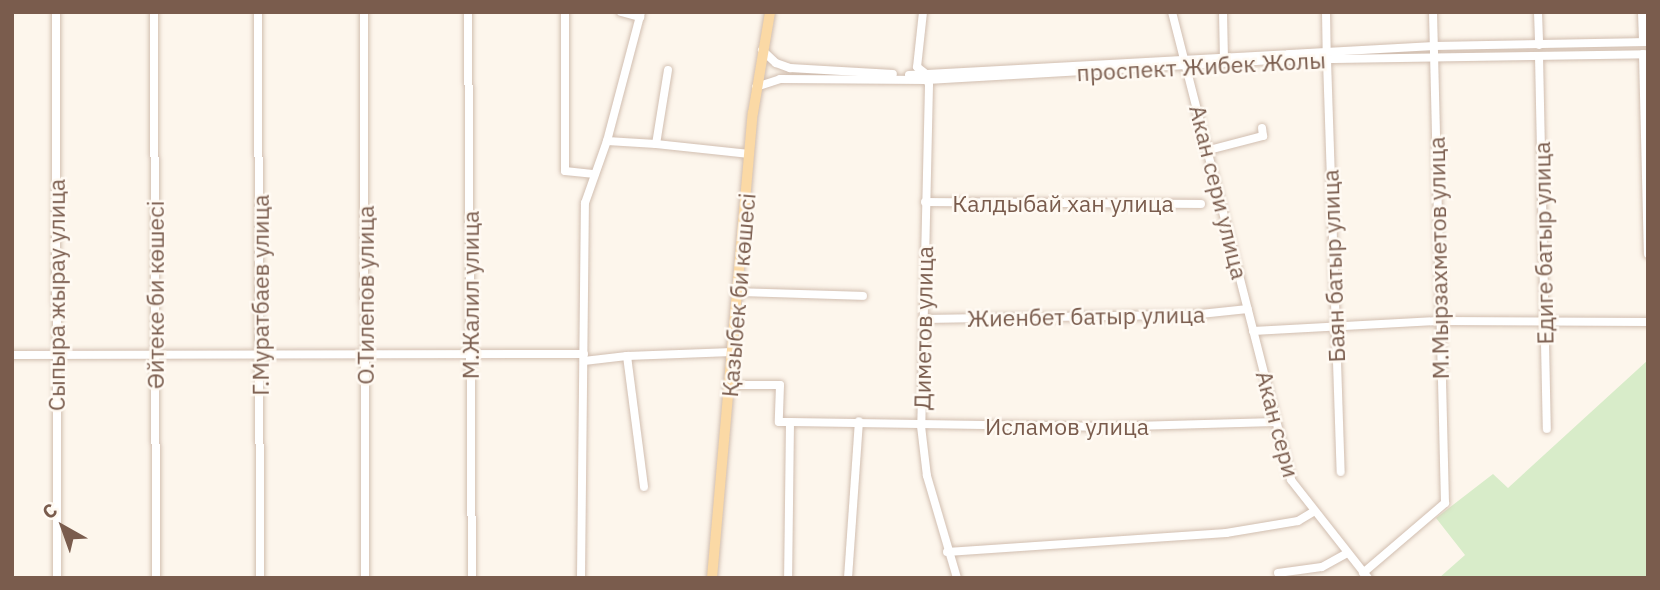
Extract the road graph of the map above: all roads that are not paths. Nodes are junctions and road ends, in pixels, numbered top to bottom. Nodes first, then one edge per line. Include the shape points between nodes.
1 (56, 12) edge
2 (155, 12) edge
3 (258, 12) edge
4 (364, 12) edge
5 (468, 12) edge
6 (565, 12) edge
7 (621, 12) edge
8 (770, 12) edge
9 (923, 12) edge
10 (1172, 12) edge
11 (1223, 12) edge
12 (1326, 12) edge
13 (1433, 12) edge
14 (1538, 12) edge
15 (1642, 12) edge
16 (641, 15) edge
17 (1645, 42) edge
18 (1539, 45) junction
19 (1434, 46) junction
20 (762, 50) junction
21 (1645, 54) edge
22 (1327, 55) junction
23 (1539, 56) junction
24 (1434, 58) junction
25 (1224, 59) junction
26 (1188, 62) junction
27 (668, 70) dead end
28 (927, 77) junction
29 (756, 87) junction
30 (1262, 128) dead end
31 (607, 141) junction
32 (656, 144) junction
33 (1209, 150) junction
34 (749, 154) junction
35 (595, 174) junction
36 (925, 202) junction
37 (1201, 204) dead end
38 (1648, 254) edge
39 (737, 292) junction
40 (863, 296) dead end
41 (1248, 309) junction
42 (924, 319) junction
43 (1439, 321) junction
44 (1648, 322) edge
45 (1545, 324) junction
46 (1333, 326) junction
47 (1253, 331) junction
48 (732, 352) junction
49 (470, 353) junction
50 (12, 355) edge
51 (56, 355) junction
52 (155, 355) junction
53 (260, 356) junction
54 (365, 356) junction
55 (627, 356) junction
56 (584, 358) junction
57 (730, 385) junction
58 (859, 421) junction
59 (790, 422) junction
60 (1276, 422) junction
61 (921, 426) junction
62 (1548, 429) dead end
63 (1341, 472) dead end
64 (644, 487) dead end
65 (1313, 512) junction
66 (947, 552) junction
67 (1346, 553) junction
68 (1278, 573) dead end
69 (1365, 575) edge
70 (57, 578) edge
71 (156, 578) edge
72 (260, 578) edge
73 (365, 578) edge
74 (472, 578) edge
75 (581, 578) edge
76 (712, 578) edge
77 (788, 578) edge
78 (848, 578) edge
79 (957, 578) edge

1 - 51 street, Сыпыра жырау улица
2 - 52 street, Әйтеке би көшесі
3 - 53 street, Г.Муратбаев улица
4 - 54 street, О.Тилепов улица
5 - 49 street, М.Жалил улица
6 - 35 street via 565,171
7 - 16 street
8 - 20 main road, Қазыбек би көшесі
9 - 28 street, Диметов улица via 917,67
10 - 26 street, Акан сери улица
11 - 25 street
12 - 22 street, Баян батыр улица
13 - 19 street, М.Мырзахметов улица
14 - 18 street
15 - 17 street
16 - 31 street
17 - 18 street, проспект Жибек Жолы
18 - 19 street, проспект Жибек Жолы
19 - 22 street, проспект Жибек Жолы
19 - 24 street, М.Мырзахметов улица
20 - 28 street, проспект Жибек Жолы via 776,64 790,68
20 - 29 main road, Қазыбек би көшесі
21 - 23 street, проспект Жибек Жолы
21 - 38 street
22 - 24 street, проспект Жибек Жолы
22 - 25 street, проспект Жибек Жолы
22 - 46 street, Баян батыр улица
23 - 24 street, проспект Жибек Жолы
23 - 45 street, Едиге батыр улица
24 - 43 street, М.Мырзахметов улица
25 - 26 street, проспект Жибек Жолы
26 - 28 street, проспект Жибек Жолы
26 - 33 street, Акан сери улица
27 - 32 street
28 - 29 street, проспект Жибек Жолы via 780,79
28 - 36 street, Диметов улица
29 - 34 main road, Қазыбек би көшесі
30 - 33 street via 1263,136
31 - 32 street
31 - 35 street
32 - 34 street
33 - 41 street, Акан сери улица
34 - 39 main road, Қазыбек би көшесі
35 - 56 street via 585,203
36 - 37 street, Калдыбай хан улица
36 - 42 street, Диметов улица
39 - 40 street
39 - 48 main road, Қазыбек би көшесі
41 - 42 street, Жиенбет батыр улица via 1191,315
41 - 47 street, Акан сери улица
42 - 61 street, Диметов улица
43 - 45 street
43 - 46 street
43 - 69 street, М.Мырзахметов улица via 1445,503
44 - 45 street
45 - 62 street, Едиге батыр улица
46 - 47 street
46 - 63 street, Баян батыр улица
47 - 60 street, Акан сери
48 - 55 street
48 - 57 main road, Қазыбек би көшесі
49 - 54 street
49 - 56 street
49 - 74 street, М.Жалил улица
50 - 51 street
51 - 52 street
51 - 70 street, Сыпыра жырау улица
52 - 53 street
52 - 71 street, Әйтеке би көшесі
53 - 54 street
53 - 72 street, Г.Муратбаев улица
54 - 73 street, О.Тилепов улица
55 - 56 street
55 - 64 street
56 - 75 street
57 - 59 street via 780,385 779,422
57 - 76 main road, Қазыбек би көшесі
58 - 59 street, Исламов улица
58 - 61 street, Исламов улица
58 - 78 street
59 - 77 street
60 - 61 street, Исламов улица
60 - 65 street, Акан сери via 1291,480
61 - 66 street, Диметов улица via 927,475
65 - 66 street via 1298,521 1226,533
65 - 67 street, Акан сери
66 - 79 street, Диметов улица
67 - 68 street via 1322,567
67 - 69 street, Акан сери

